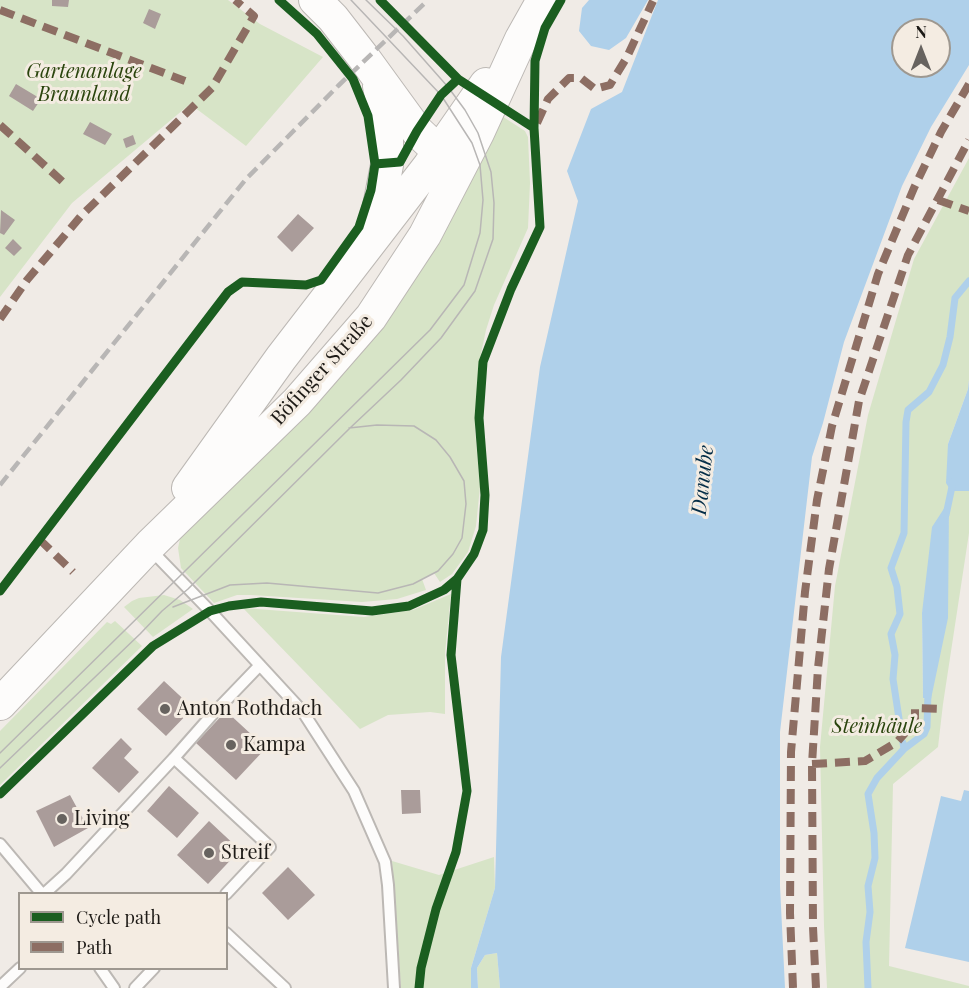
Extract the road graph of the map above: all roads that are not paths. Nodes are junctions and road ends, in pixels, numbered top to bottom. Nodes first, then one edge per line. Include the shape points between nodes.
1 (315, 0) edge
2 (543, 0) edge
3 (378, 79) junction
4 (448, 161) junction
5 (372, 242) junction
6 (281, 358) junction
7 (314, 382) junction
8 (149, 545) junction
9 (260, 665) junction
10 (0, 704) edge
11 (174, 758) junction
12 (0, 844) edge
13 (41, 892) edge
14 (45, 892) edge
15 (228, 892) edge
16 (228, 935) edge
17 (19, 970) edge
18 (101, 970) edge
19 (153, 970) edge
20 (0, 987) edge
21 (114, 988) edge
22 (135, 988) edge
23 (285, 988) edge
24 (394, 988) edge

1 - 3 street
2 - 4 street via 488,112
3 - 4 street via 417,131
3 - 5 street via 387,128 387,165
4 - 5 street, Böfinger Straße
4 - 7 street, Böfinger Straße via 425,235 405,268 371,317
5 - 6 street, Böfinger Straße
6 - 7 street via 298,359
6 - 8 street, Böfinger Straße
7 - 8 street, Böfinger Straße
8 - 9 lane
8 - 10 street, Böfinger Straße
9 - 11 lane
9 - 24 lane via 303,712 354,791 382,853 388,885
11 - 14 lane
11 - 15 lane via 270,847
12 - 13 lane
16 - 23 lane
17 - 20 lane
18 - 21 lane
19 - 22 lane

